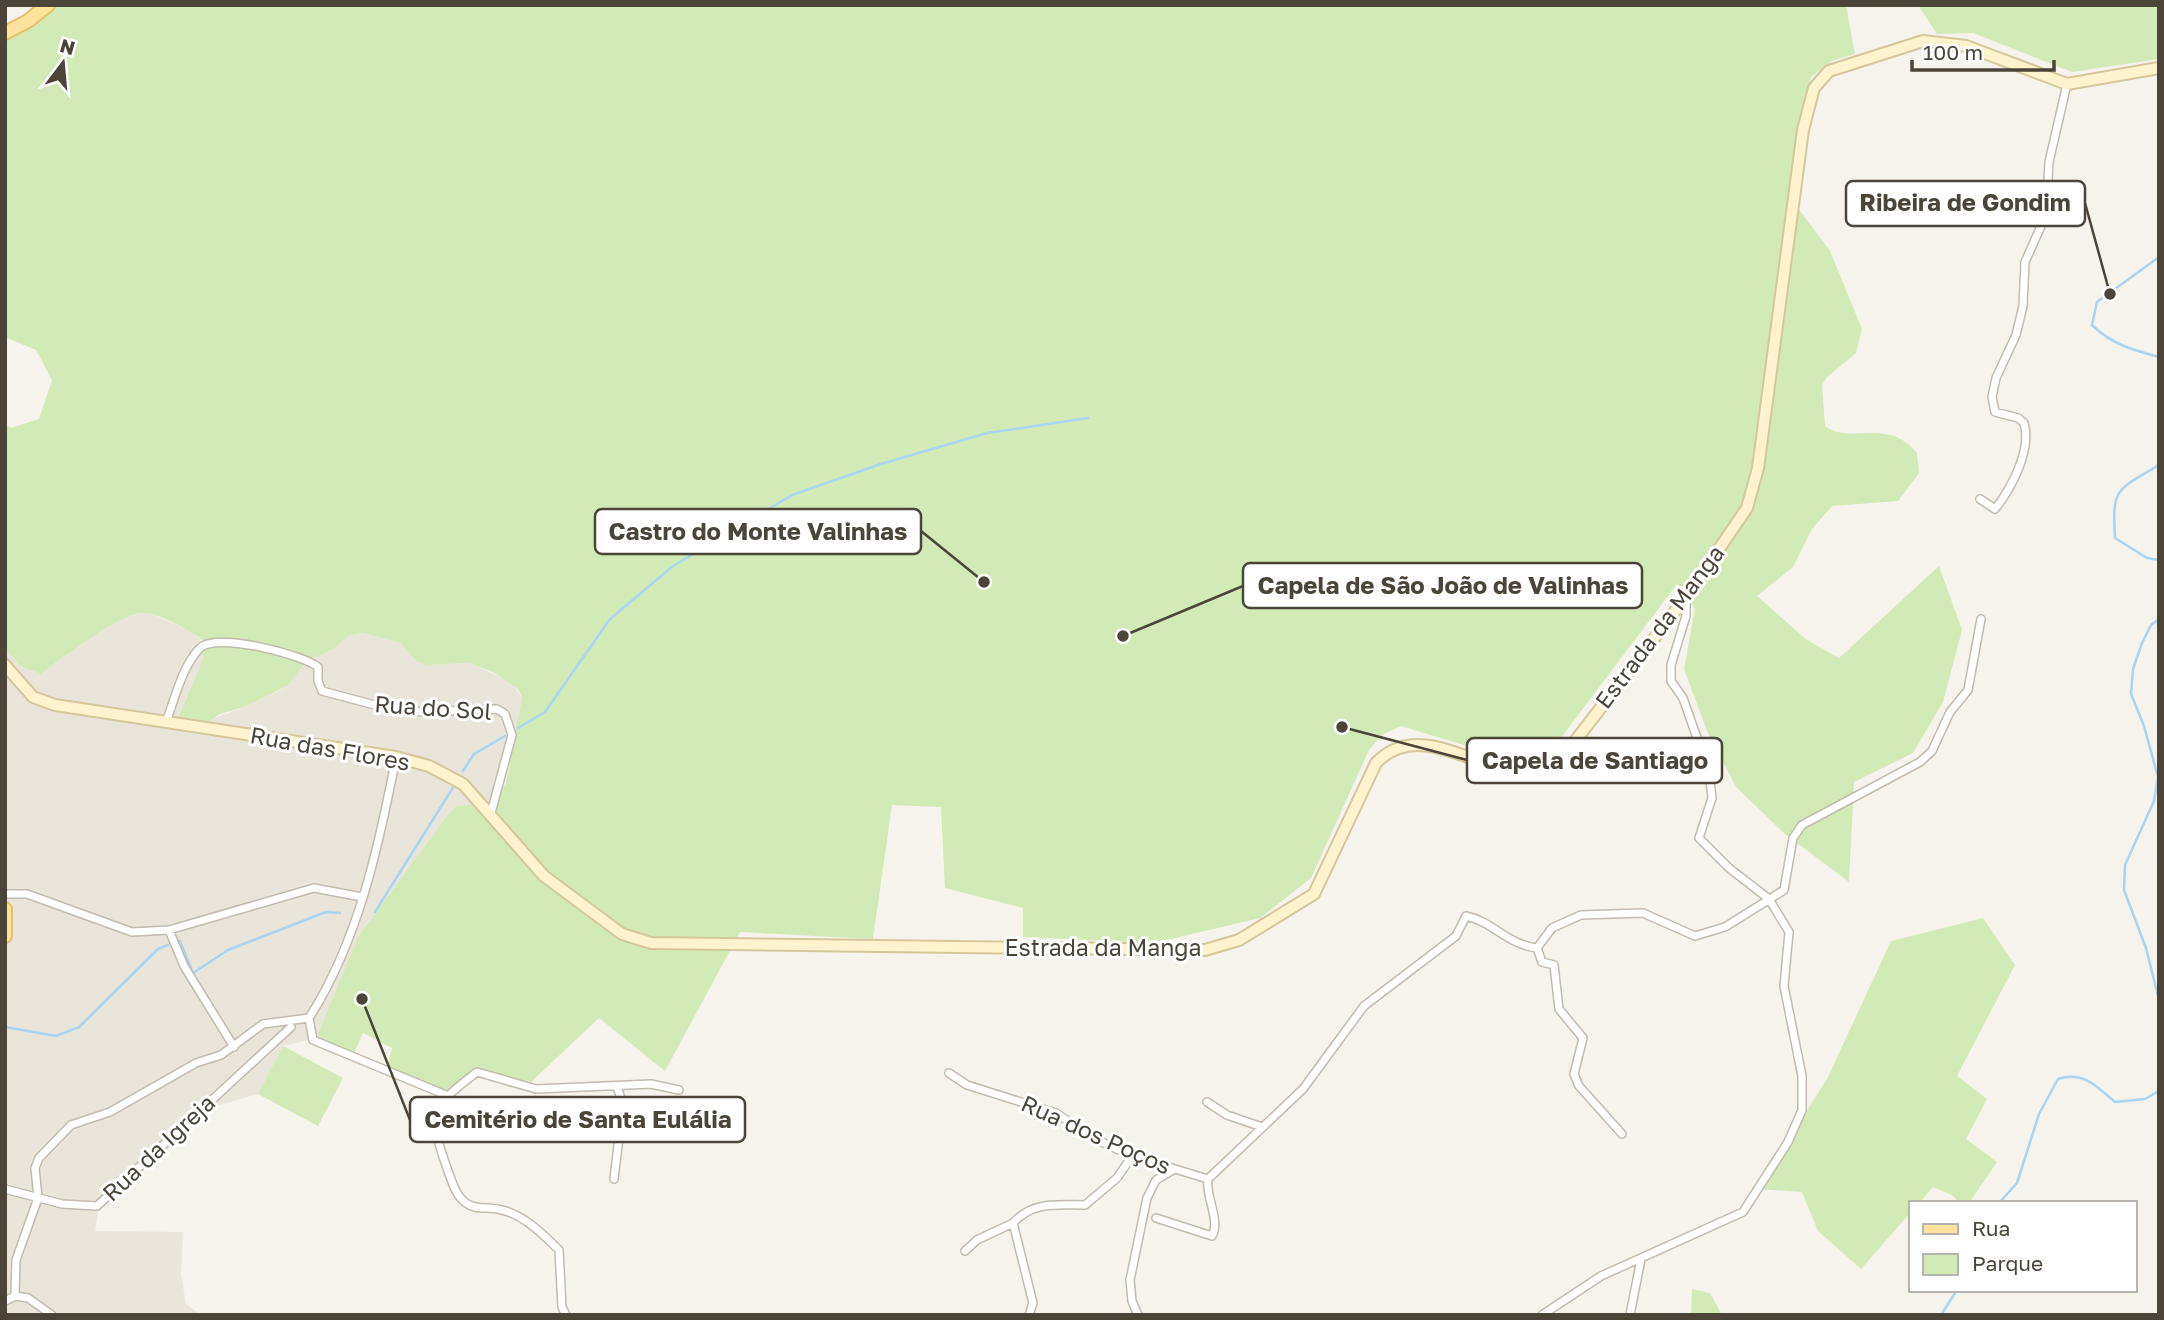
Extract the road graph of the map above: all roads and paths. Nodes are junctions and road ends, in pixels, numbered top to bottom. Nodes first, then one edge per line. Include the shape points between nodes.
1 (48, 5) edge
2 (5, 33) edge
3 (2159, 68) edge
4 (2067, 84) junction
5 (1980, 499) dead end
6 (1686, 597) junction
7 (1981, 619) dead end
8 (5, 665) edge
9 (166, 722) junction
10 (396, 757) junction
11 (491, 813) junction
12 (5, 894) edge
13 (362, 897) junction
14 (1769, 899) junction
15 (5, 909) edge
16 (169, 930) junction
17 (5, 936) edge
18 (774, 945) joint
19 (1537, 948) junction
20 (309, 1018) junction
21 (290, 1027) dead end
22 (234, 1047) junction
23 (949, 1073) dead end
24 (617, 1087) junction
25 (680, 1090) dead end
26 (446, 1095) junction
27 (1207, 1102) dead end
28 (1262, 1127) junction
29 (1622, 1134) dead end
30 (1132, 1156) junction
31 (1173, 1170) junction
32 (614, 1179) dead end
33 (1208, 1179) junction
34 (5, 1189) edge
35 (38, 1198) junction
36 (1156, 1218) dead end
37 (1013, 1223) junction
38 (965, 1251) dead end
39 (1641, 1259) junction
40 (15, 1296) junction
41 (5, 1301) edge
42 (52, 1315) edge
43 (566, 1315) edge
44 (1029, 1315) edge
45 (1138, 1315) edge
46 (1542, 1315) edge
47 (1630, 1315) edge

1 - 2 main road
3 - 4 street
4 - 5 street via 2049,162 2046,215 2025,262 2020,322 1992,397 1995,412 2024,423 2026,443 2015,482 1995,509
4 - 6 street, Estrada da Manga via 1966,46 1923,41 1829,71 1814,88 1803,130 1758,468 1747,508
6 - 14 street via 1671,681 1683,698 1709,772 1712,798 1699,838
6 - 18 street, Estrada da Manga via 1559,762 1537,772 1514,772 1425,744 1387,751 1376,763 1314,894 1238,940 1205,950
7 - 14 street via 1968,690 1950,712 1932,751 1920,762 1802,825 1793,838 1784,890
8 - 9 street, Rua das Flores via 22,688 44,702
9 - 10 street, Rua das Flores
9 - 11 street, Rua do Sol via 188,667 199,649 213,641 311,661 318,667 322,691 363,703 422,712 497,709 505,714 512,735
10 - 11 street, Rua das Flores via 429,766 463,785
10 - 13 street
11 - 18 street, Rua das Flores via 544,876 622,934 650,943
12 - 16 street via 27,894 132,932
13 - 16 street via 314,888
13 - 20 street via 331,983
14 - 19 street via 1726,927 1695,936 1643,913 1581,915 1552,928
14 - 39 street via 1789,932 1784,986 1802,1076 1802,1110 1788,1142 1744,1212
15 - 17 main road
16 - 22 street via 195,986
19 - 28 street via 1517,946 1480,919 1466,916 1456,936 1364,1006 1303,1089
19 - 29 street via 1542,962 1554,965 1559,1009 1583,1038 1574,1074 1579,1086
20 - 22 street via 263,1024
20 - 26 street via 313,1040
21 - 35 street, Rua da Igreja via 109,1198 87,1208
22 - 35 street via 110,1112 71,1125 39,1158
23 - 30 street, Rua dos Poços via 967,1085 1056,1113 1091,1137
24 - 25 street via 651,1084
24 - 26 street via 536,1089 477,1072
24 - 32 street via 623,1104
26 - 43 street via 437,1111 435,1132 456,1192 466,1203 500,1209 537,1228 559,1250
27 - 28 street via 1227,1115
28 - 33 street
30 - 31 street, Rua dos Poços
30 - 37 street via 1117,1178 1085,1205 1044,1204 1024,1211
31 - 33 street, Rua dos Poços
31 - 45 street via 1156,1180 1147,1198 1130,1280
33 - 36 street via 1206,1192 1215,1227 1212,1236
34 - 35 street, Rua da Igreja
35 - 40 street via 16,1260
37 - 38 street
37 - 44 street via 1033,1303
39 - 46 street via 1601,1276
39 - 47 street
40 - 41 street
40 - 42 street via 28,1298

